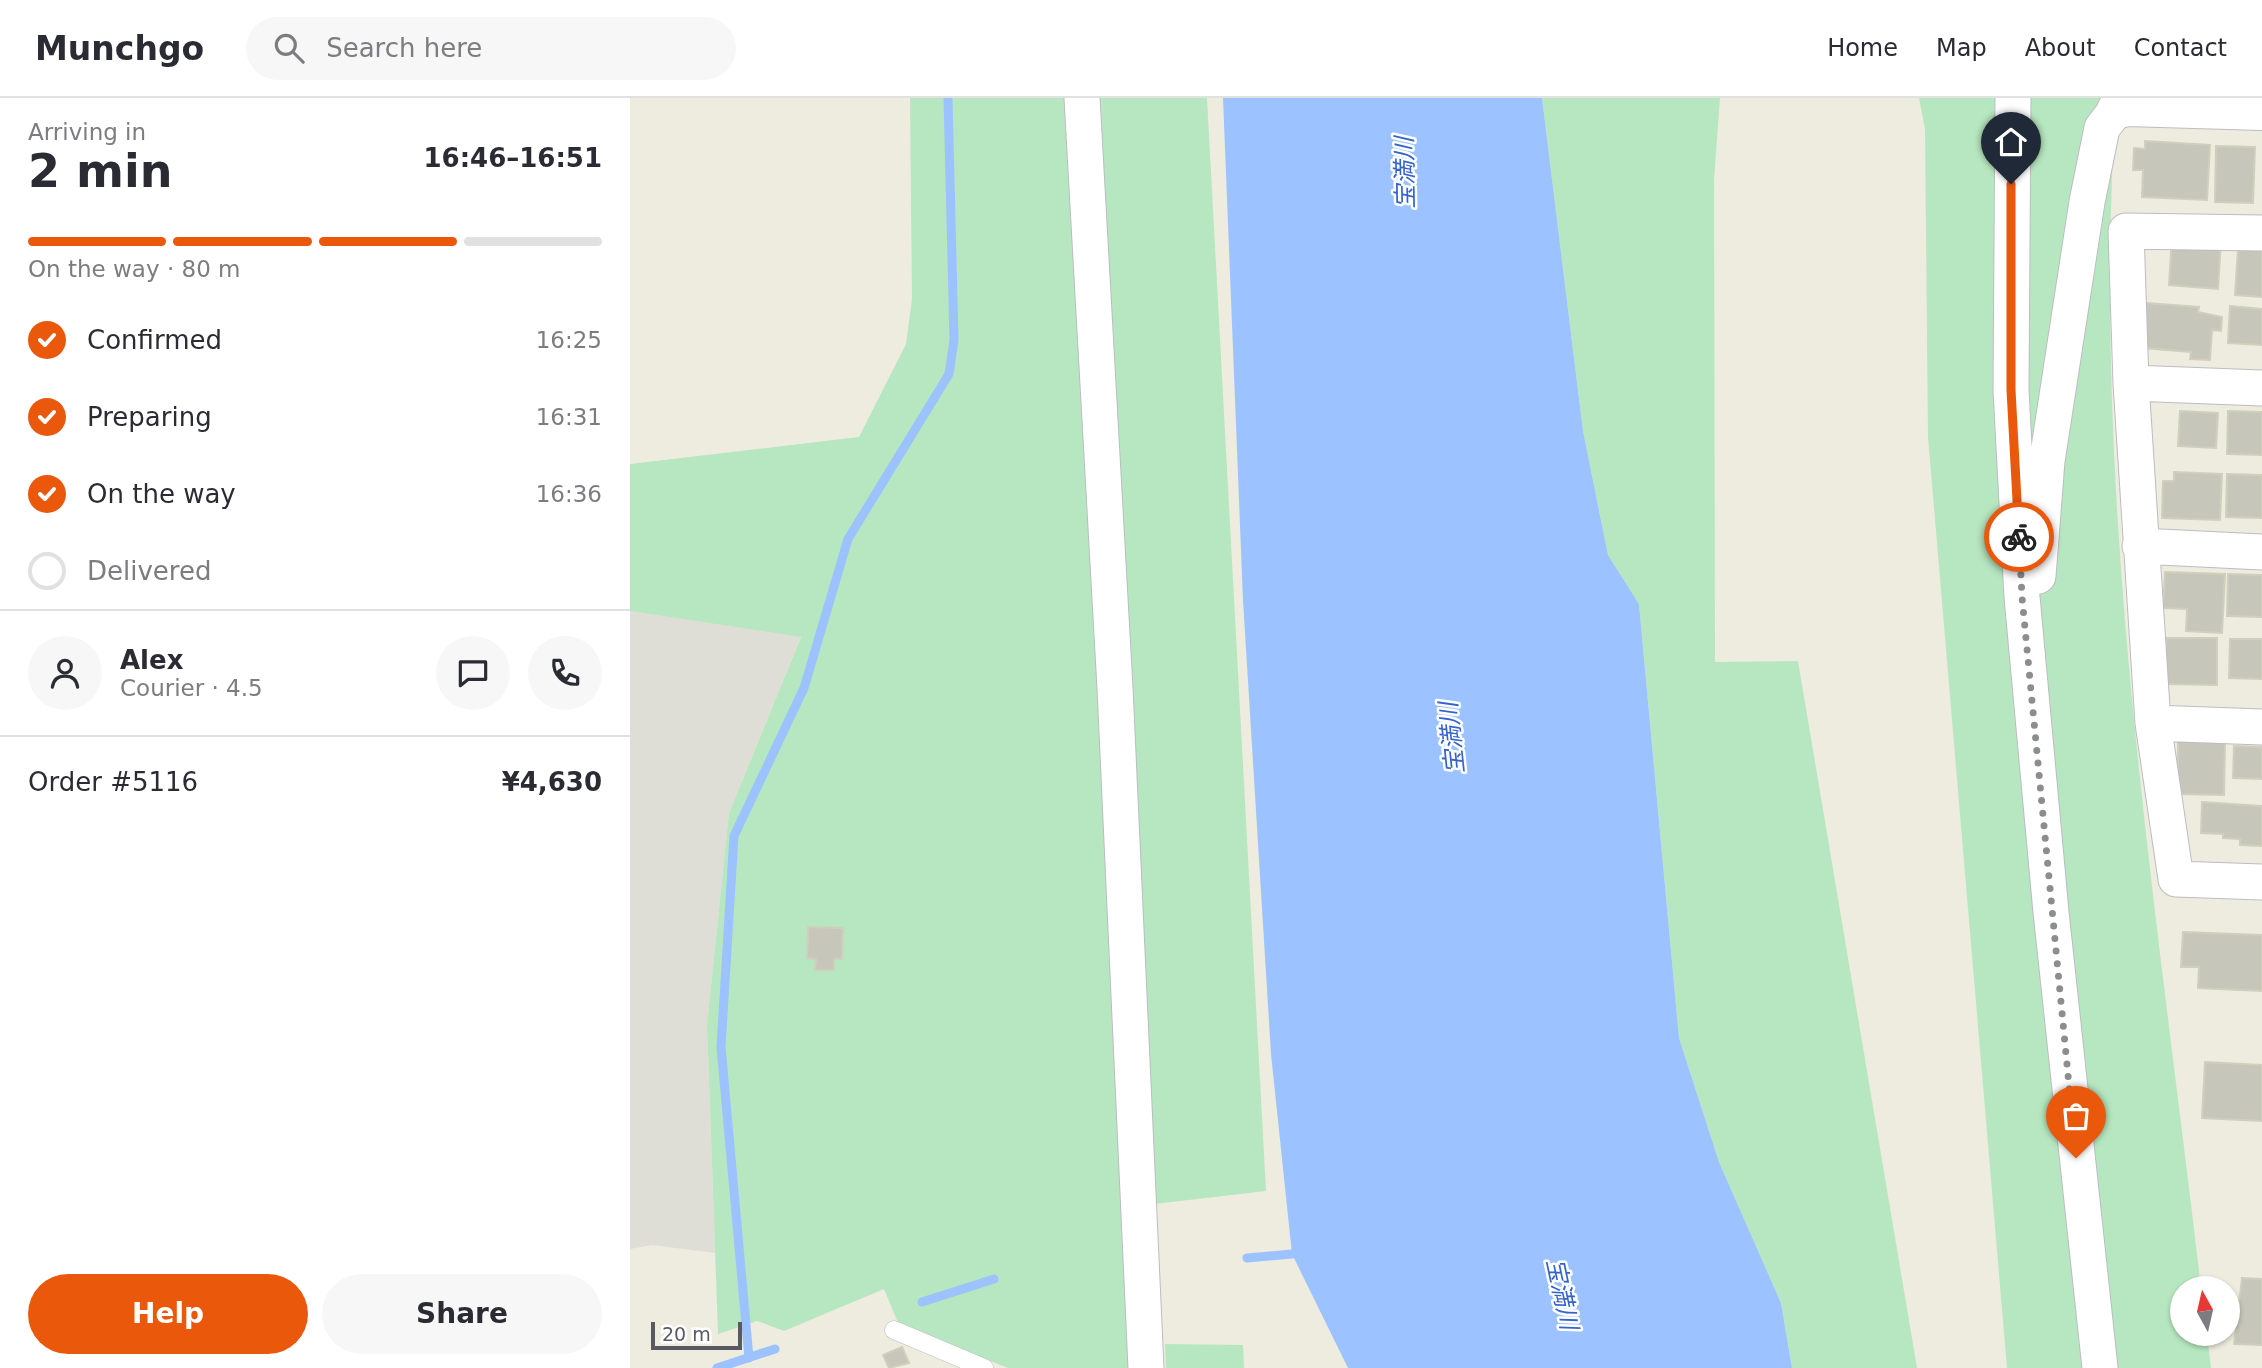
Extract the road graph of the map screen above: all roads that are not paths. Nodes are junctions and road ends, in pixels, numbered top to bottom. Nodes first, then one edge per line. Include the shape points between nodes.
1 (1082, 98) edge
2 (2012, 98) edge
3 (2116, 110) joint
4 (2262, 111) edge
5 (2262, 233) edge
6 (2131, 383) junction
7 (2262, 388) edge
8 (2140, 546) junction
9 (2262, 551) edge
10 (2022, 597) junction
11 (2153, 723) junction
12 (2262, 727) edge
13 (2262, 882) edge
14 (894, 1330) dead end
15 (984, 1368) edge
16 (1146, 1368) edge
17 (2100, 1368) edge

1 - 16 street via 1116,702
2 - 10 street via 2011,390
3 - 4 street
3 - 10 street via 2102,128 2087,202 2047,461 2040,569 2035,587
5 - 6 street via 2126,230
6 - 7 street
6 - 8 street
8 - 9 street
8 - 11 street
10 - 17 street
11 - 12 street
11 - 13 street via 2176,878
14 - 15 lane

